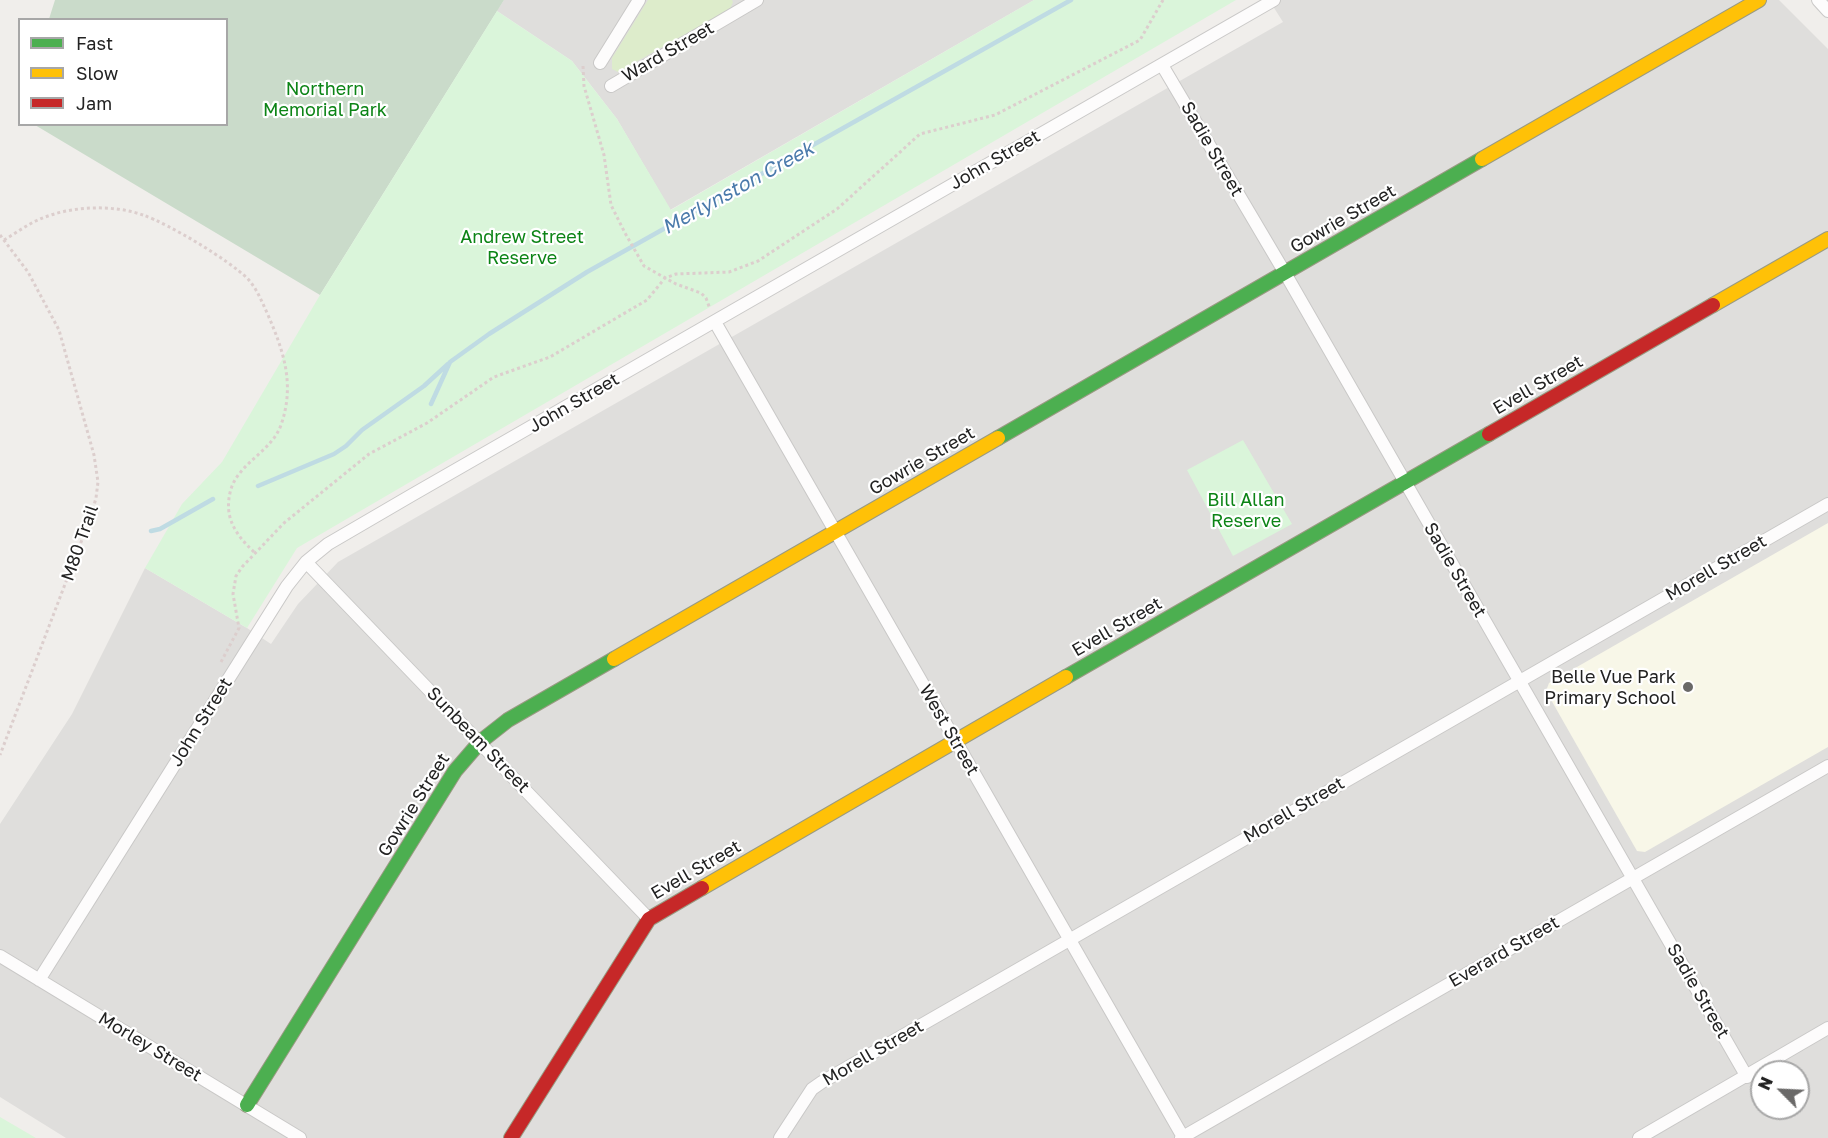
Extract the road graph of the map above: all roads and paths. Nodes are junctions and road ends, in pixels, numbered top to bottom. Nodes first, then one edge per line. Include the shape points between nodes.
1 (639, 0) edge
2 (757, 0) edge
3 (1163, 0) edge
4 (1274, 0) edge
5 (1759, 0) edge
6 (1818, 0) edge
7 (1828, 10) edge
8 (600, 63) dead end
9 (1162, 65) junction
10 (583, 66) dead end
11 (611, 86) dead end
12 (0, 235) edge
13 (1828, 239) edge
14 (4, 240) junction
15 (1285, 273) junction
16 (665, 278) junction
17 (715, 322) junction
18 (1405, 483) junction
19 (1828, 504) edge
20 (835, 532) junction
21 (255, 553) junction
22 (306, 562) junction
23 (221, 662) dead end
24 (1519, 681) junction
25 (955, 741) junction
26 (480, 742) junction
27 (0, 755) edge
28 (1828, 766) edge
29 (1633, 878) junction
30 (649, 919) junction
31 (1069, 939) junction
32 (0, 956) edge
33 (39, 980) junction
34 (1828, 1028) edge
35 (1747, 1077) junction
36 (247, 1105) junction
37 (281, 1133) edge
38 (1187, 1137) edge
39 (300, 1138) edge
40 (511, 1138) edge
41 (780, 1138) edge
42 (1639, 1138) edge

1 - 8 street
2 - 11 street, Ward Street
3 - 16 path via 1140,40 995,115 920,134 837,209 758,261 729,272
4 - 9 street, John Street
5 - 15 street, Gowrie Street
6 - 7 street
9 - 15 street, Sadie Street
9 - 17 street, John Street
10 - 16 path via 584,86 604,155 611,205 644,266
12 - 14 path, M80 Trail
13 - 18 street, Evell Street
14 - 21 path via 40,219 75,210 111,208 154,219 235,267 257,291 288,373 281,427 268,447 243,470 232,487 228,504 238,537
14 - 27 path, M80 Trail via 28,272 59,330 98,482 91,516
15 - 18 street, Sadie Street
15 - 20 street, Gowrie Street
16 - 17 path via 701,293
16 - 21 path via 647,300 550,357 494,377 427,423 369,454 284,523
17 - 20 street, West Street
17 - 22 street, John Street via 328,544
18 - 24 street, Sadie Street
18 - 25 street, Evell Street
19 - 24 street, Morell Street
20 - 25 street, West Street
20 - 26 street, Gowrie Street via 508,720
21 - 23 path via 236,576 233,594 239,628
22 - 26 street, Sunbeam Street
22 - 33 street, John Street via 287,586
24 - 29 street, Sadie Street
24 - 31 street, Morell Street
25 - 30 street, Evell Street
25 - 31 street, West Street
26 - 30 street, Sunbeam Street
26 - 36 street, Gowrie Street via 455,771
28 - 29 street, Everard Street
29 - 35 street, Sadie Street
29 - 38 street, Everard Street
30 - 40 street, Evell Street
31 - 38 street, West Street
31 - 41 street, Morell Street via 822,1082 812,1089
32 - 33 street, Morley Street
33 - 36 street, Morley Street
34 - 35 street
35 - 42 street
36 - 37 street, Morley Street
37 - 39 street, Morley Street

